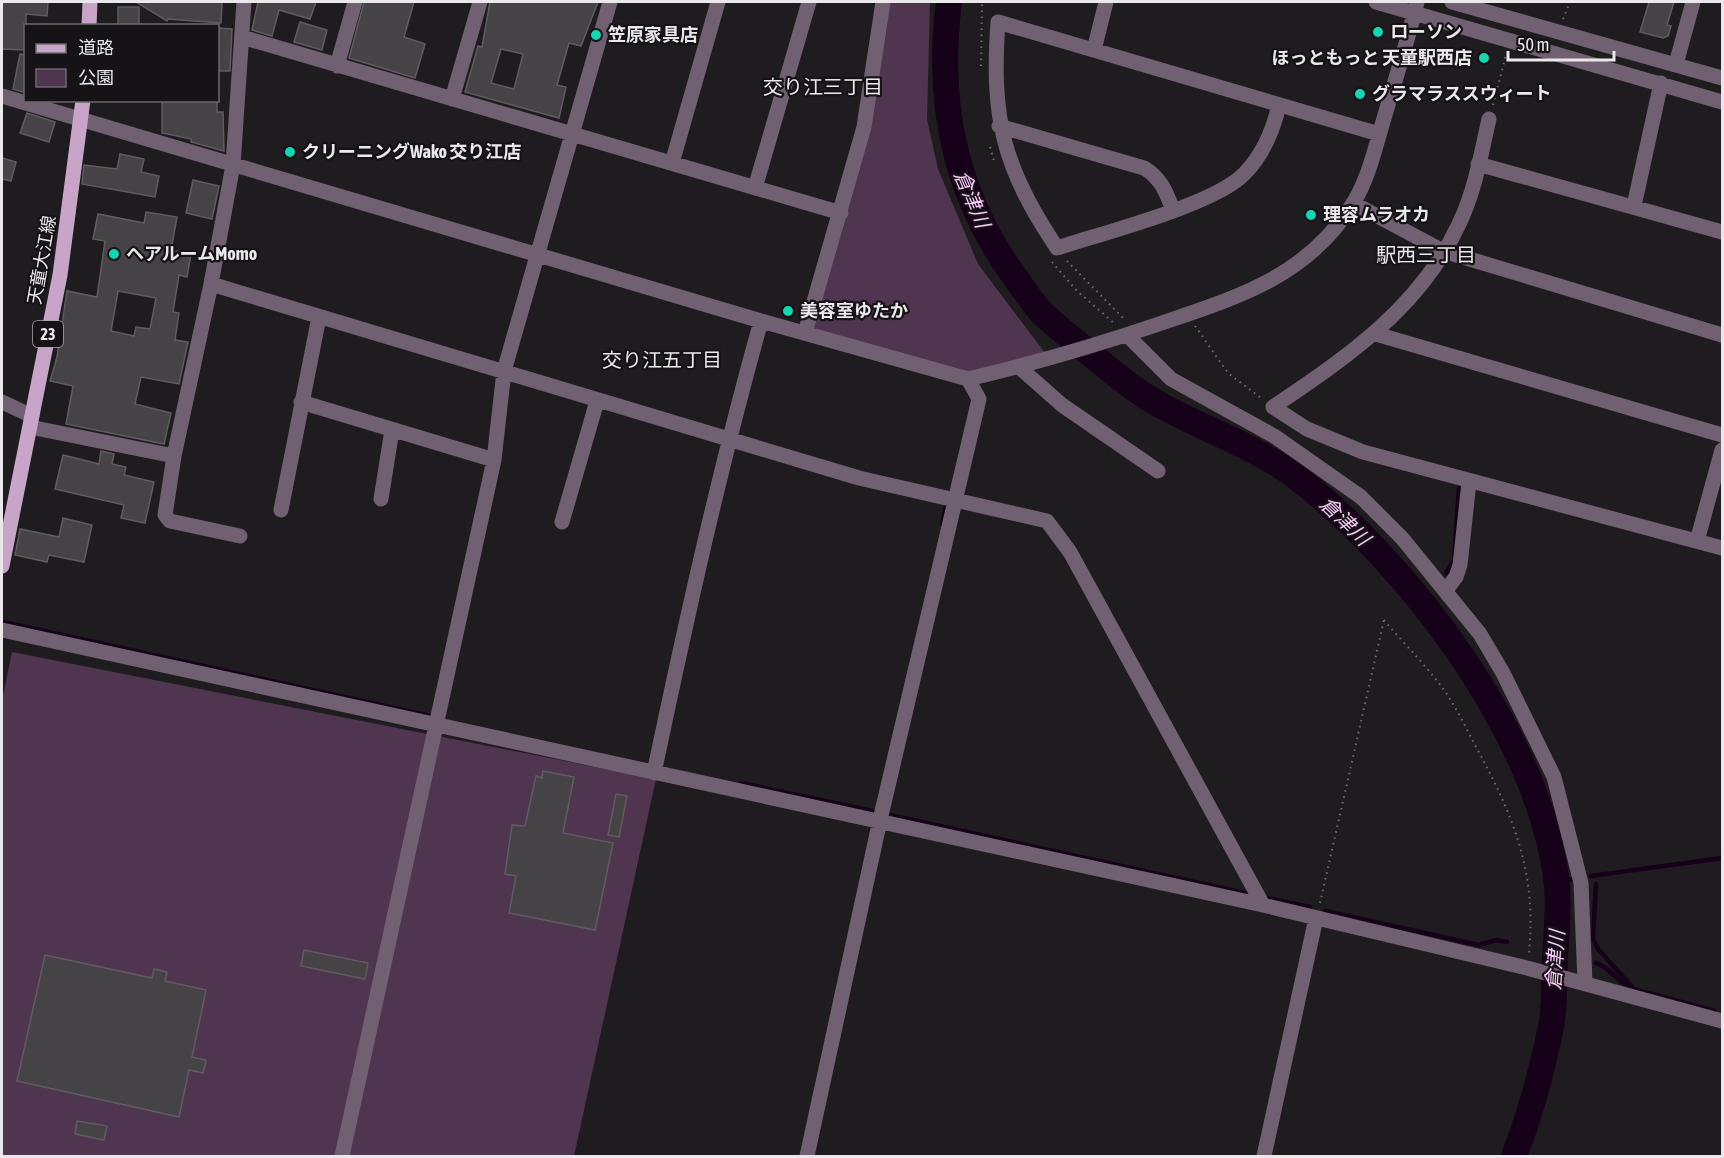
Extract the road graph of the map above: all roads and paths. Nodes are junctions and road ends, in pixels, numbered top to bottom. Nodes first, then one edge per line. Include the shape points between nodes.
1 (90, 2) edge
2 (244, 2) edge
3 (355, 2) edge
4 (480, 2) edge
5 (610, 2) edge
6 (718, 2) edge
7 (809, 2) edge
8 (883, 2) edge
9 (1106, 2) edge
10 (1376, 2) edge
11 (1452, 2) edge
12 (1570, 2) edge
13 (1693, 2) edge
14 (1416, 7) edge
15 (89, 24) edge
16 (1558, 32) junction
17 (242, 37) junction
18 (1510, 41) junction
19 (1094, 50) junction
20 (1676, 64) junction
21 (337, 66) junction
22 (1722, 78) edge
23 (1661, 83) junction
24 (2, 96) edge
25 (452, 99) junction
26 (83, 102) edge
27 (1722, 102) edge
28 (1279, 105) junction
29 (1489, 119) joint
30 (81, 120) junction
31 (999, 126) junction
32 (1379, 134) junction
33 (573, 135) junction
34 (672, 164) junction
35 (1478, 164) junction
36 (233, 165) junction
37 (754, 188) junction
38 (1353, 203) junction
39 (1634, 206) junction
40 (1173, 210) junction
41 (841, 213) junction
42 (1722, 232) edge
43 (1057, 248) junction
44 (1443, 251) junction
45 (537, 255) junction
46 (211, 284) junction
47 (1187, 314) junction
48 (319, 317) junction
49 (761, 321) junction
50 (805, 333) junction
51 (1376, 334) junction
52 (1127, 335) junction
53 (1722, 335) edge
54 (1019, 367) junction
55 (504, 371) junction
56 (968, 379) junction
57 (597, 401) junction
58 (2, 402) edge
59 (301, 402) junction
60 (1273, 407) junction
61 (31, 422) junction
62 (392, 430) junction
63 (1722, 435) edge
64 (728, 439) junction
65 (1722, 450) edge
66 (174, 456) junction
67 (494, 460) junction
68 (1158, 471) dead end
69 (1468, 482) junction
70 (381, 499) dead end
71 (953, 500) junction
72 (281, 510) dead end
73 (562, 522) dead end
74 (240, 536) dead end
75 (1697, 541) junction
76 (1722, 548) edge
77 (2, 566) edge
78 (1446, 590) junction
79 (2, 630) edge
80 (437, 725) junction
81 (654, 773) junction
82 (880, 820) junction
83 (1263, 905) junction
84 (1316, 918) junction
85 (1529, 969) junction
86 (1581, 982) junction
87 (1722, 1022) edge
88 (342, 1156) edge
89 (807, 1156) edge
90 (1264, 1156) edge

1 - 15 main road
2 - 17 street
3 - 21 street
4 - 25 street
5 - 33 street
6 - 34 street
7 - 37 street
8 - 41 street via 864,127
9 - 19 street
10 - 14 street
11 - 16 street
12 - 16 path
13 - 20 street
14 - 18 street
14 - 32 street
16 - 20 street
17 - 21 street
17 - 36 street
18 - 23 street
18 - 29 path
19 - 28 street
19 - 31 street via 998,22
20 - 22 street
21 - 25 street
23 - 27 street
23 - 39 street
24 - 30 street
25 - 33 street
26 - 30 main road, 天童大江線 / 23
28 - 32 street
28 - 40 street via 1265,146 1244,175 1214,195
29 - 35 street
30 - 36 street
30 - 61 main road, 天童大江線 / 23 via 60,275
31 - 40 street via 1144,168 1164,186
31 - 43 street via 1025,198
32 - 38 street
33 - 34 street
33 - 45 street
34 - 37 street
35 - 39 street
35 - 44 street via 1459,225
36 - 45 street
36 - 46 street
37 - 41 street
38 - 44 street
38 - 47 street via 1317,248 1284,274 1246,294
39 - 42 street
40 - 43 street
41 - 50 street
43 - 52 path
44 - 51 street via 1420,288
44 - 53 street
45 - 49 street
45 - 55 street
46 - 48 street
46 - 66 street
47 - 52 street
47 - 60 path via 1228,373
48 - 55 street
48 - 59 street
49 - 50 street
49 - 64 street
50 - 56 street
51 - 60 street
51 - 63 street
52 - 54 street
52 - 78 street via 1171,379 1274,436 1361,496
54 - 56 street
54 - 68 street via 1062,405
55 - 57 street
55 - 67 street
56 - 71 street via 979,399
57 - 64 street
57 - 73 street
58 - 61 street
59 - 62 street
59 - 72 street
60 - 69 street via 1330,441
61 - 66 street
61 - 77 main road, 天童大江線 / 23
62 - 67 street
62 - 70 street
64 - 71 street via 859,478
64 - 81 street
65 - 75 street
66 - 74 street via 165,515 170,521
67 - 80 street
69 - 75 street
69 - 78 street via 1460,565
71 - 82 street
71 - 83 street via 1047,521 1070,552
75 - 76 street
78 - 86 street via 1480,634 1503,673 1554,777 1581,883
79 - 80 street
80 - 81 street
80 - 88 street
81 - 82 street
82 - 83 street
82 - 89 street
83 - 84 street
84 - 85 street
84 - 85 path via 1384,620 1447,693 1500,793 1529,881
84 - 90 street
85 - 86 street
86 - 87 street

